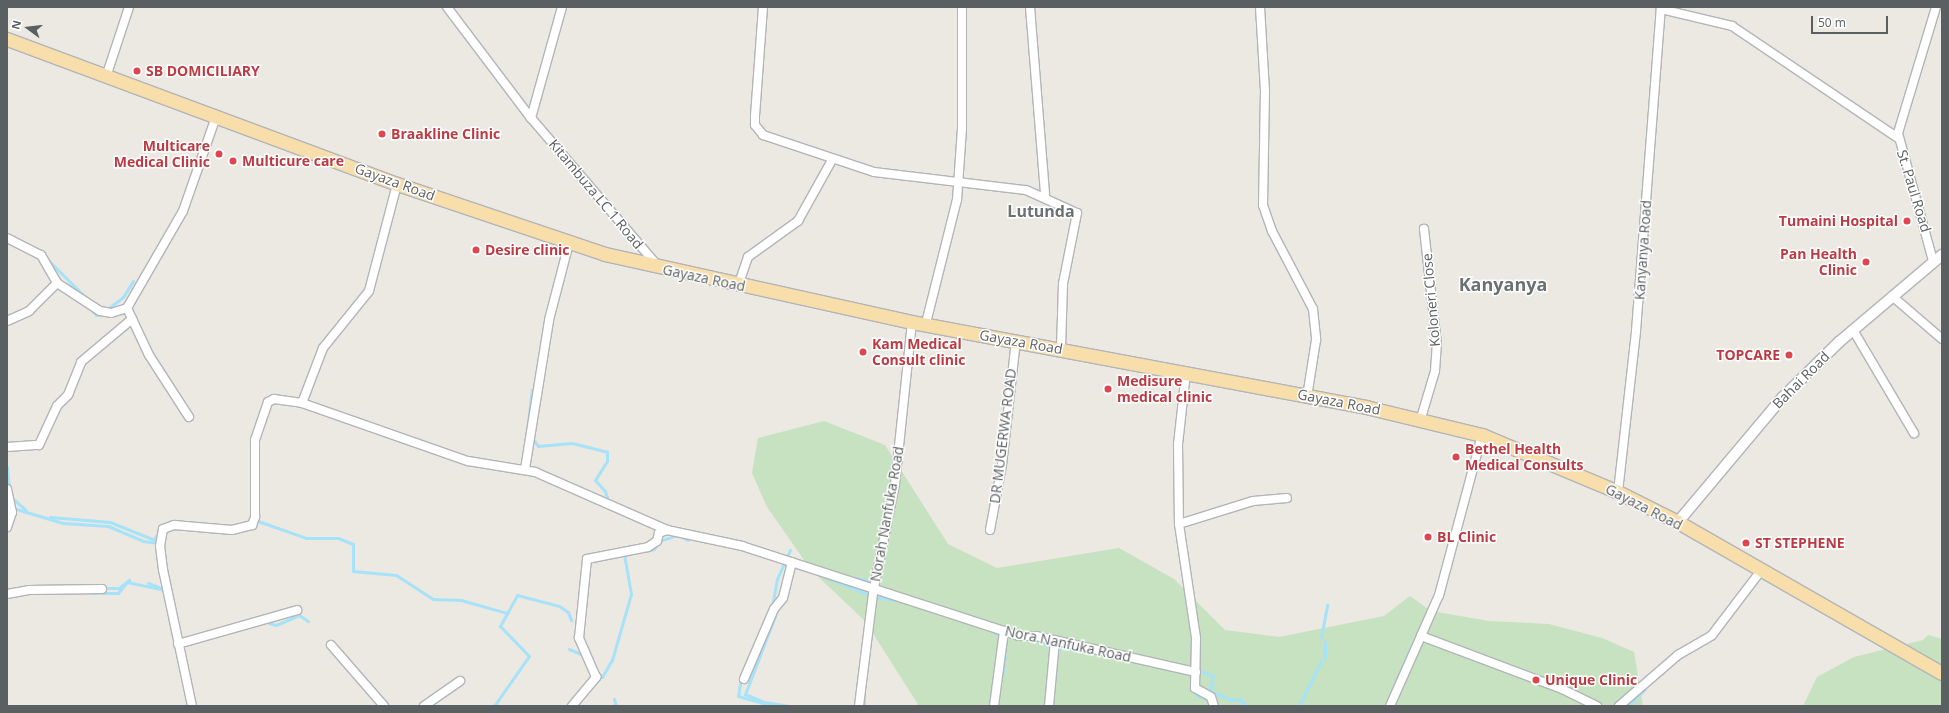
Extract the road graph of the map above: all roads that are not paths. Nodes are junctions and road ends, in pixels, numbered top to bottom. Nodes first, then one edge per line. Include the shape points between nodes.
1 (129, 7) edge
2 (448, 7) edge
3 (562, 7) edge
4 (763, 7) edge
5 (962, 7) edge
6 (1030, 7) edge
7 (1260, 7) edge
8 (1936, 7) edge
9 (1661, 8) edge
10 (7, 39) edge
11 (106, 77) junction
12 (216, 117) junction
13 (531, 118) junction
14 (1898, 138) junction
15 (832, 160) junction
16 (958, 180) junction
17 (397, 184) junction
18 (1045, 196) junction
19 (1424, 229) dead end
20 (7, 238) edge
21 (569, 243) junction
22 (1942, 255) edge
23 (1933, 261) junction
24 (660, 269) junction
25 (58, 283) junction
26 (738, 286) junction
27 (1892, 296) junction
28 (127, 308) junction
29 (132, 319) junction
30 (7, 321) edge
31 (912, 322) junction
32 (926, 323) junction
33 (1853, 330) junction
34 (1942, 338) edge
35 (1016, 341) junction
36 (1061, 350) junction
37 (1186, 372) junction
38 (1307, 397) junction
39 (302, 403) junction
40 (189, 417) dead end
41 (1421, 418) junction
42 (1914, 433) dead end
43 (1482, 435) junction
44 (7, 447) edge
45 (525, 470) junction
46 (7, 489) edge
47 (1618, 492) junction
48 (1287, 498) dead end
49 (1678, 522) junction
50 (1179, 524) junction
51 (7, 527) edge
52 (667, 530) junction
53 (990, 530) dead end
54 (792, 562) junction
55 (1760, 572) junction
56 (102, 589) dead end
57 (874, 589) junction
58 (7, 594) edge
59 (297, 610) dead end
60 (1004, 631) junction
61 (1421, 636) junction
62 (1055, 640) junction
63 (178, 644) junction
64 (332, 645) dead end
65 (1196, 672) junction
66 (1942, 673) edge
67 (744, 679) dead end
68 (460, 681) dead end
69 (192, 706) edge
70 (384, 706) edge
71 (424, 706) edge
72 (572, 706) edge
73 (859, 706) edge
74 (994, 706) edge
75 (1050, 706) edge
76 (1214, 706) edge
77 (1390, 706) edge
78 (1597, 706) edge
79 (1619, 706) edge

1 - 11 street
2 - 13 street, Kitambuza LC 1 Road
3 - 13 street
4 - 15 street via 755,125 763,135
5 - 16 street via 962,129
6 - 18 street
7 - 38 street via 1265,91 1263,205 1272,232 1314,309 1316,340
8 - 14 street, St. Paul Road via 1926,50 1899,119
9 - 14 street via 1732,26
9 - 47 street, Kanyanya Road via 1636,331
10 - 11 main road, Gayaza Road
11 - 12 main road, Gayaza Road
12 - 17 main road, Gayaza Road
12 - 28 street via 184,212
13 - 24 street, Kitambuza LC 1 Road
14 - 23 street, St. Paul Road via 1926,226
15 - 16 street via 903,177
15 - 26 street via 798,221 748,257
16 - 18 street
16 - 32 street via 957,200
17 - 21 main road, Gayaza Road
17 - 39 street via 374,279 323,348
18 - 36 street via 1072,209 1078,219 1063,284
19 - 41 street, Koloneri Close via 1437,345 1434,371
20 - 25 street via 41,255
21 - 24 main road, Gayaza Road
21 - 45 street via 548,320
22 - 23 street, Bahai Road
23 - 27 street, Bahai Road
24 - 26 main road, Gayaza Road
25 - 28 street via 100,311 111,313
25 - 30 street via 29,311
26 - 31 main road, Gayaza Road
27 - 33 street, Bahai Road
27 - 34 street
28 - 29 street
29 - 40 street via 149,355
29 - 44 street via 80,362 68,395 57,406 39,445
31 - 32 main road, Gayaza Road
31 - 57 street, Norah Nanfuka Road via 895,484
32 - 35 main road, Gayaza Road
33 - 42 street
33 - 49 street, Bahai Road via 1783,397
35 - 36 main road, Gayaza Road
35 - 53 street, DR MUGERWA ROAD via 1002,465
36 - 37 main road, Gayaza Road
37 - 38 main road, Gayaza Road
37 - 50 street via 1178,444
38 - 41 main road, Gayaza Road
39 - 45 street, Nora Nanfuka Road via 468,460
39 - 63 street, Nora Nanfuka Road via 274,399 268,402 255,440 255,516 249,528 232,530 174,524 163,529 160,546 162,570
41 - 43 main road, Gayaza Road
43 - 47 main road, Gayaza Road
43 - 61 street via 1439,595
45 - 52 street, Nora Nanfuka Road
46 - 51 street via 12,512
47 - 49 main road, Gayaza Road
48 - 50 street via 1254,501
49 - 55 main road, Gayaza Road
50 - 65 street via 1196,638
52 - 54 street, Nora Nanfuka Road via 742,546
52 - 72 street via 659,533 657,541 648,547 586,559 579,638 596,676
54 - 57 street, Nora Nanfuka Road
54 - 67 street via 783,598 774,609
55 - 66 main road, Gayaza Road
55 - 79 street via 1712,635 1678,656
56 - 58 street via 29,590
57 - 60 street, Nora Nanfuka Road
57 - 73 street, Norah Nanfuka Road
59 - 63 street
60 - 62 street, Nora Nanfuka Road
60 - 74 street
61 - 77 street
61 - 78 street via 1562,689
62 - 65 street, Nora Nanfuka Road
62 - 75 street
63 - 69 street
64 - 70 street
65 - 76 street via 1195,688 1211,697
68 - 71 street

